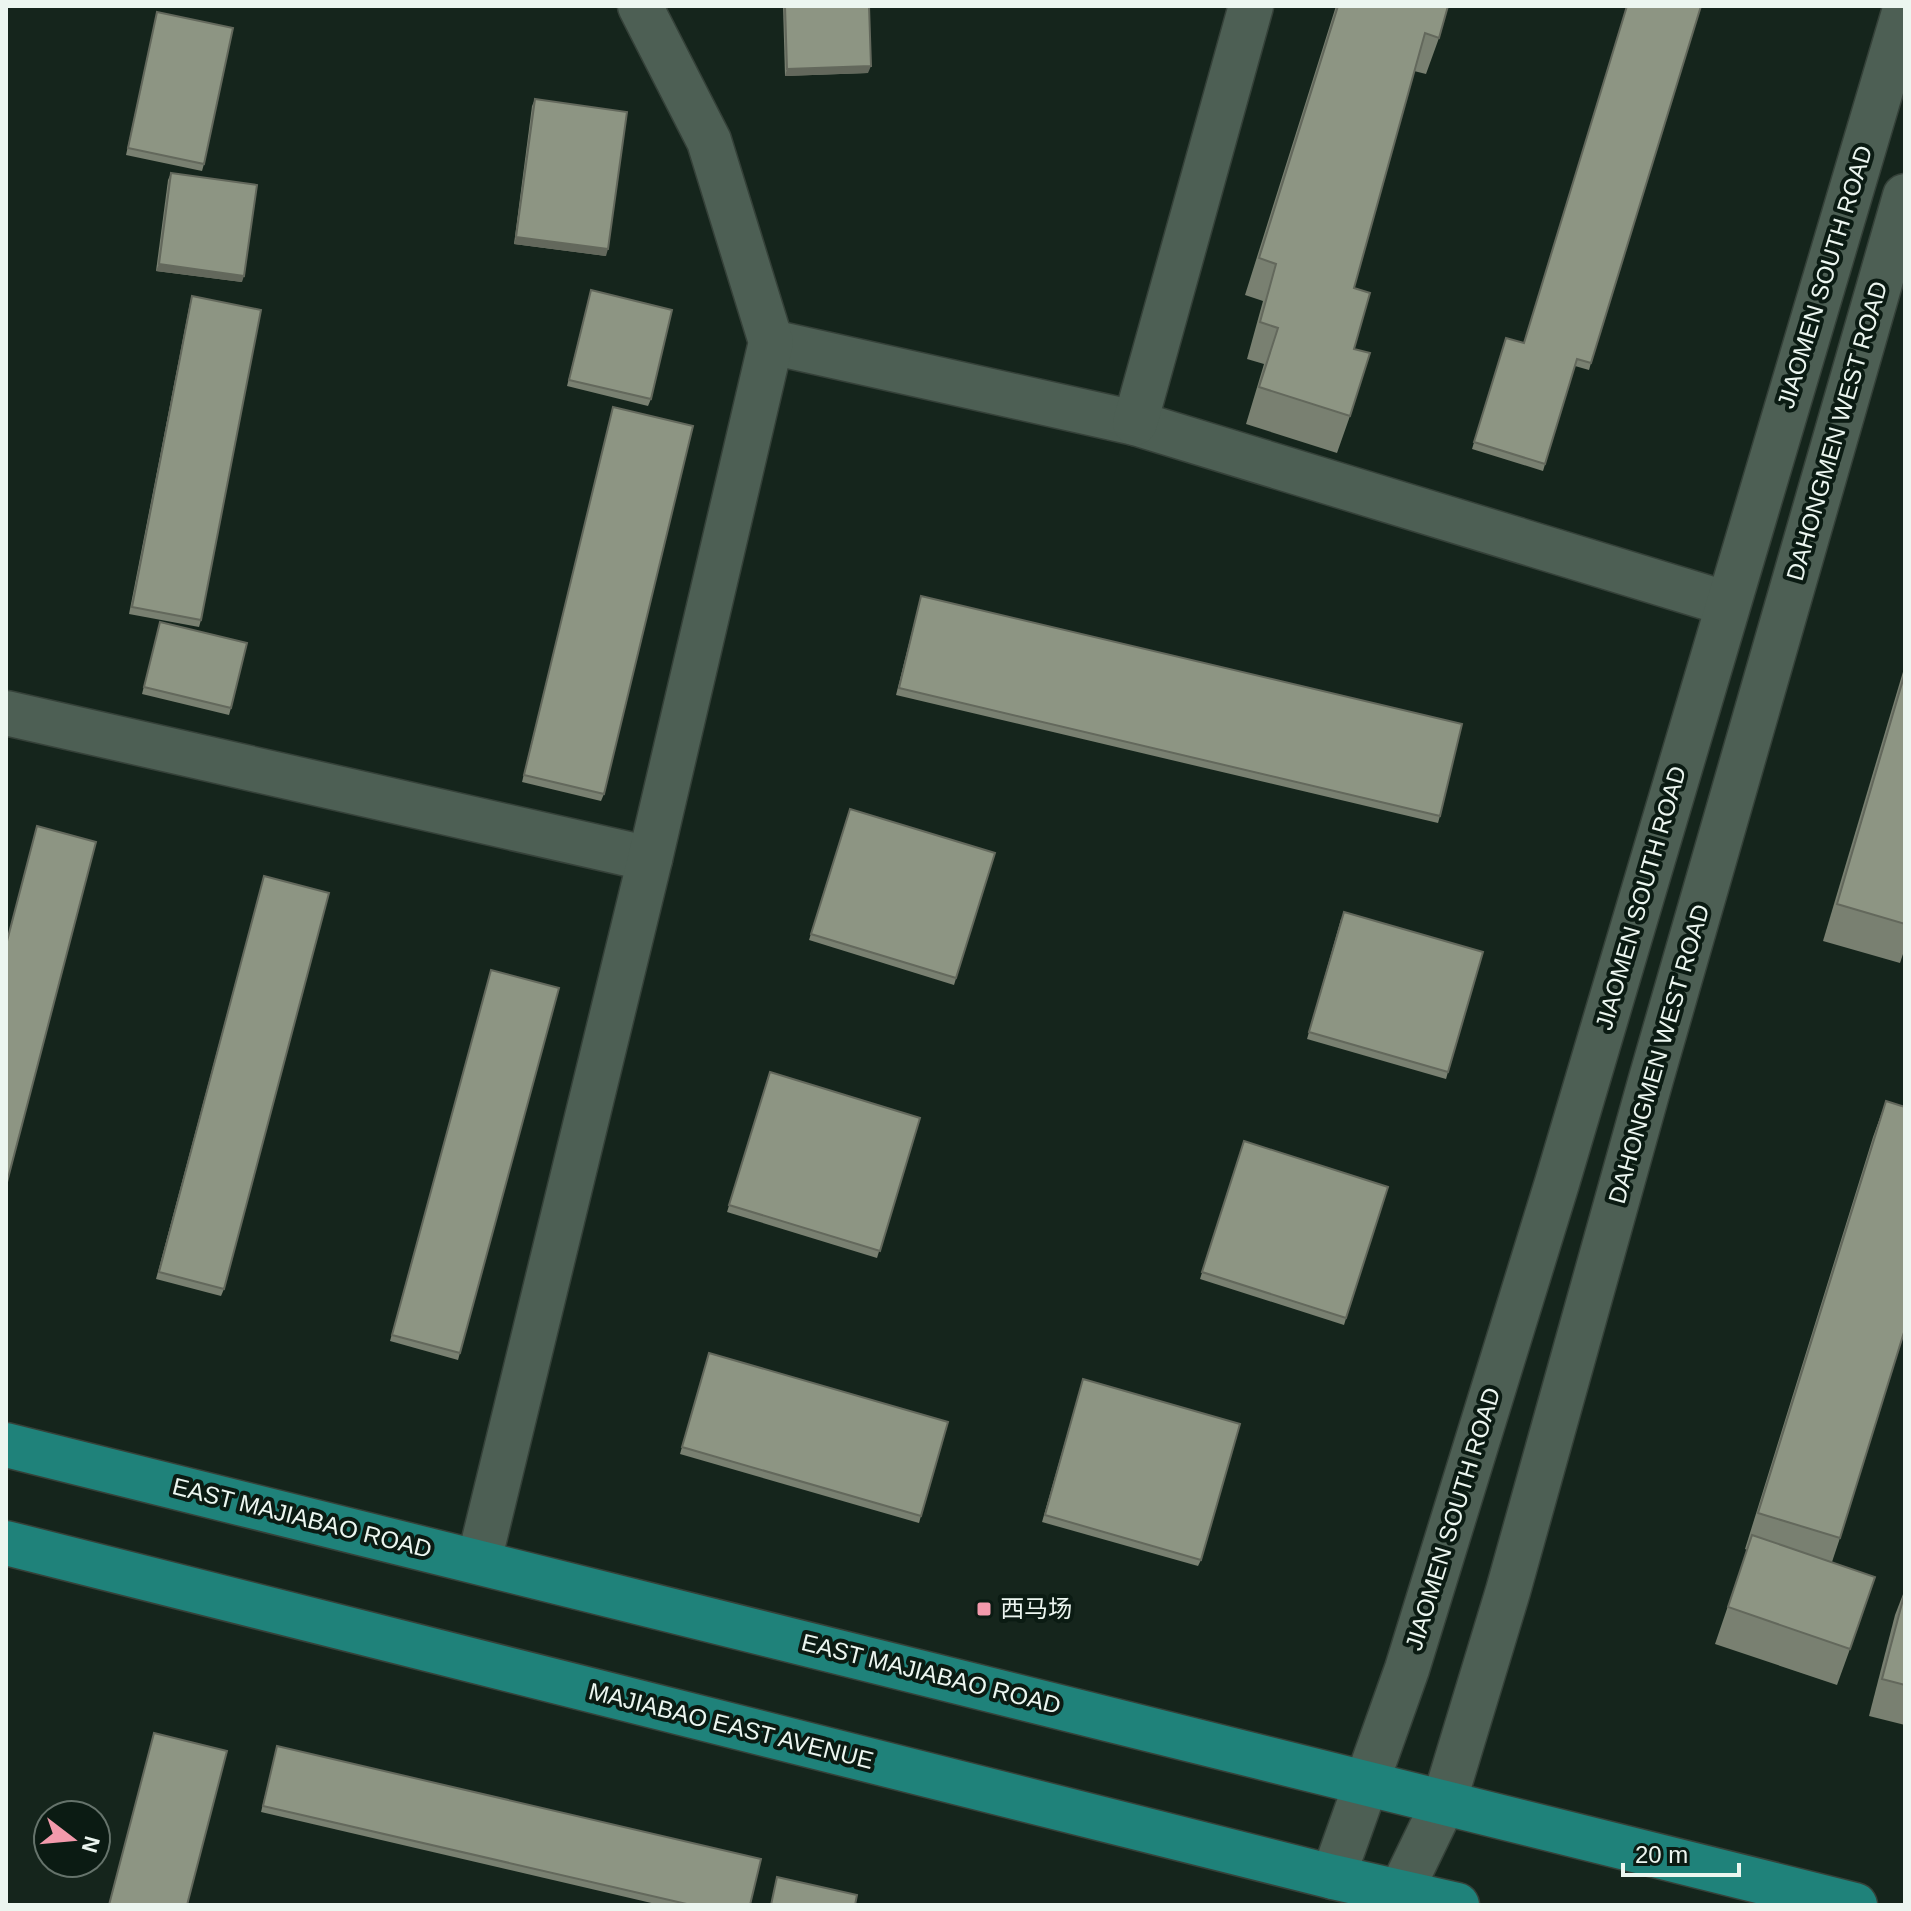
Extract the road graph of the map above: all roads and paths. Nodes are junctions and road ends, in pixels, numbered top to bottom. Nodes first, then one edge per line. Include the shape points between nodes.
1 (640, 6) edge
2 (1251, 6) edge
3 (1905, 9) edge
4 (1905, 196) edge
5 (771, 342) junction
6 (1135, 423) junction
7 (1728, 604) junction
8 (6, 713) edge
9 (650, 859) junction
10 (6, 1445) edge
11 (6, 1543) edge
12 (479, 1561) junction
13 (1365, 1783) junction
14 (1444, 1802) junction
15 (1327, 1891) edge
16 (1397, 1899) edge
17 (1457, 1905) edge
18 (1855, 1905) edge

1 - 5 street via 709,141
2 - 6 street
3 - 7 street, JIAOMEN SOUTH ROAD
4 - 14 street, DAHONGMEN WEST ROAD
5 - 6 street
5 - 9 street
6 - 7 street
7 - 13 street, JIAOMEN SOUTH ROAD via 1557,1183 1407,1669
8 - 9 street
9 - 12 street
10 - 12 main road, EAST MAJIABAO ROAD
11 - 15 main road, MAJIABAO EAST AVENUE
12 - 13 main road, EAST MAJIABAO ROAD
13 - 14 main road, EAST MAJIABAO ROAD
13 - 15 street
14 - 16 street, DAHONGMEN WEST ROAD
14 - 18 main road, EAST MAJIABAO ROAD
15 - 16 main road, MAJIABAO EAST AVENUE
16 - 17 main road, MAJIABAO EAST AVENUE

